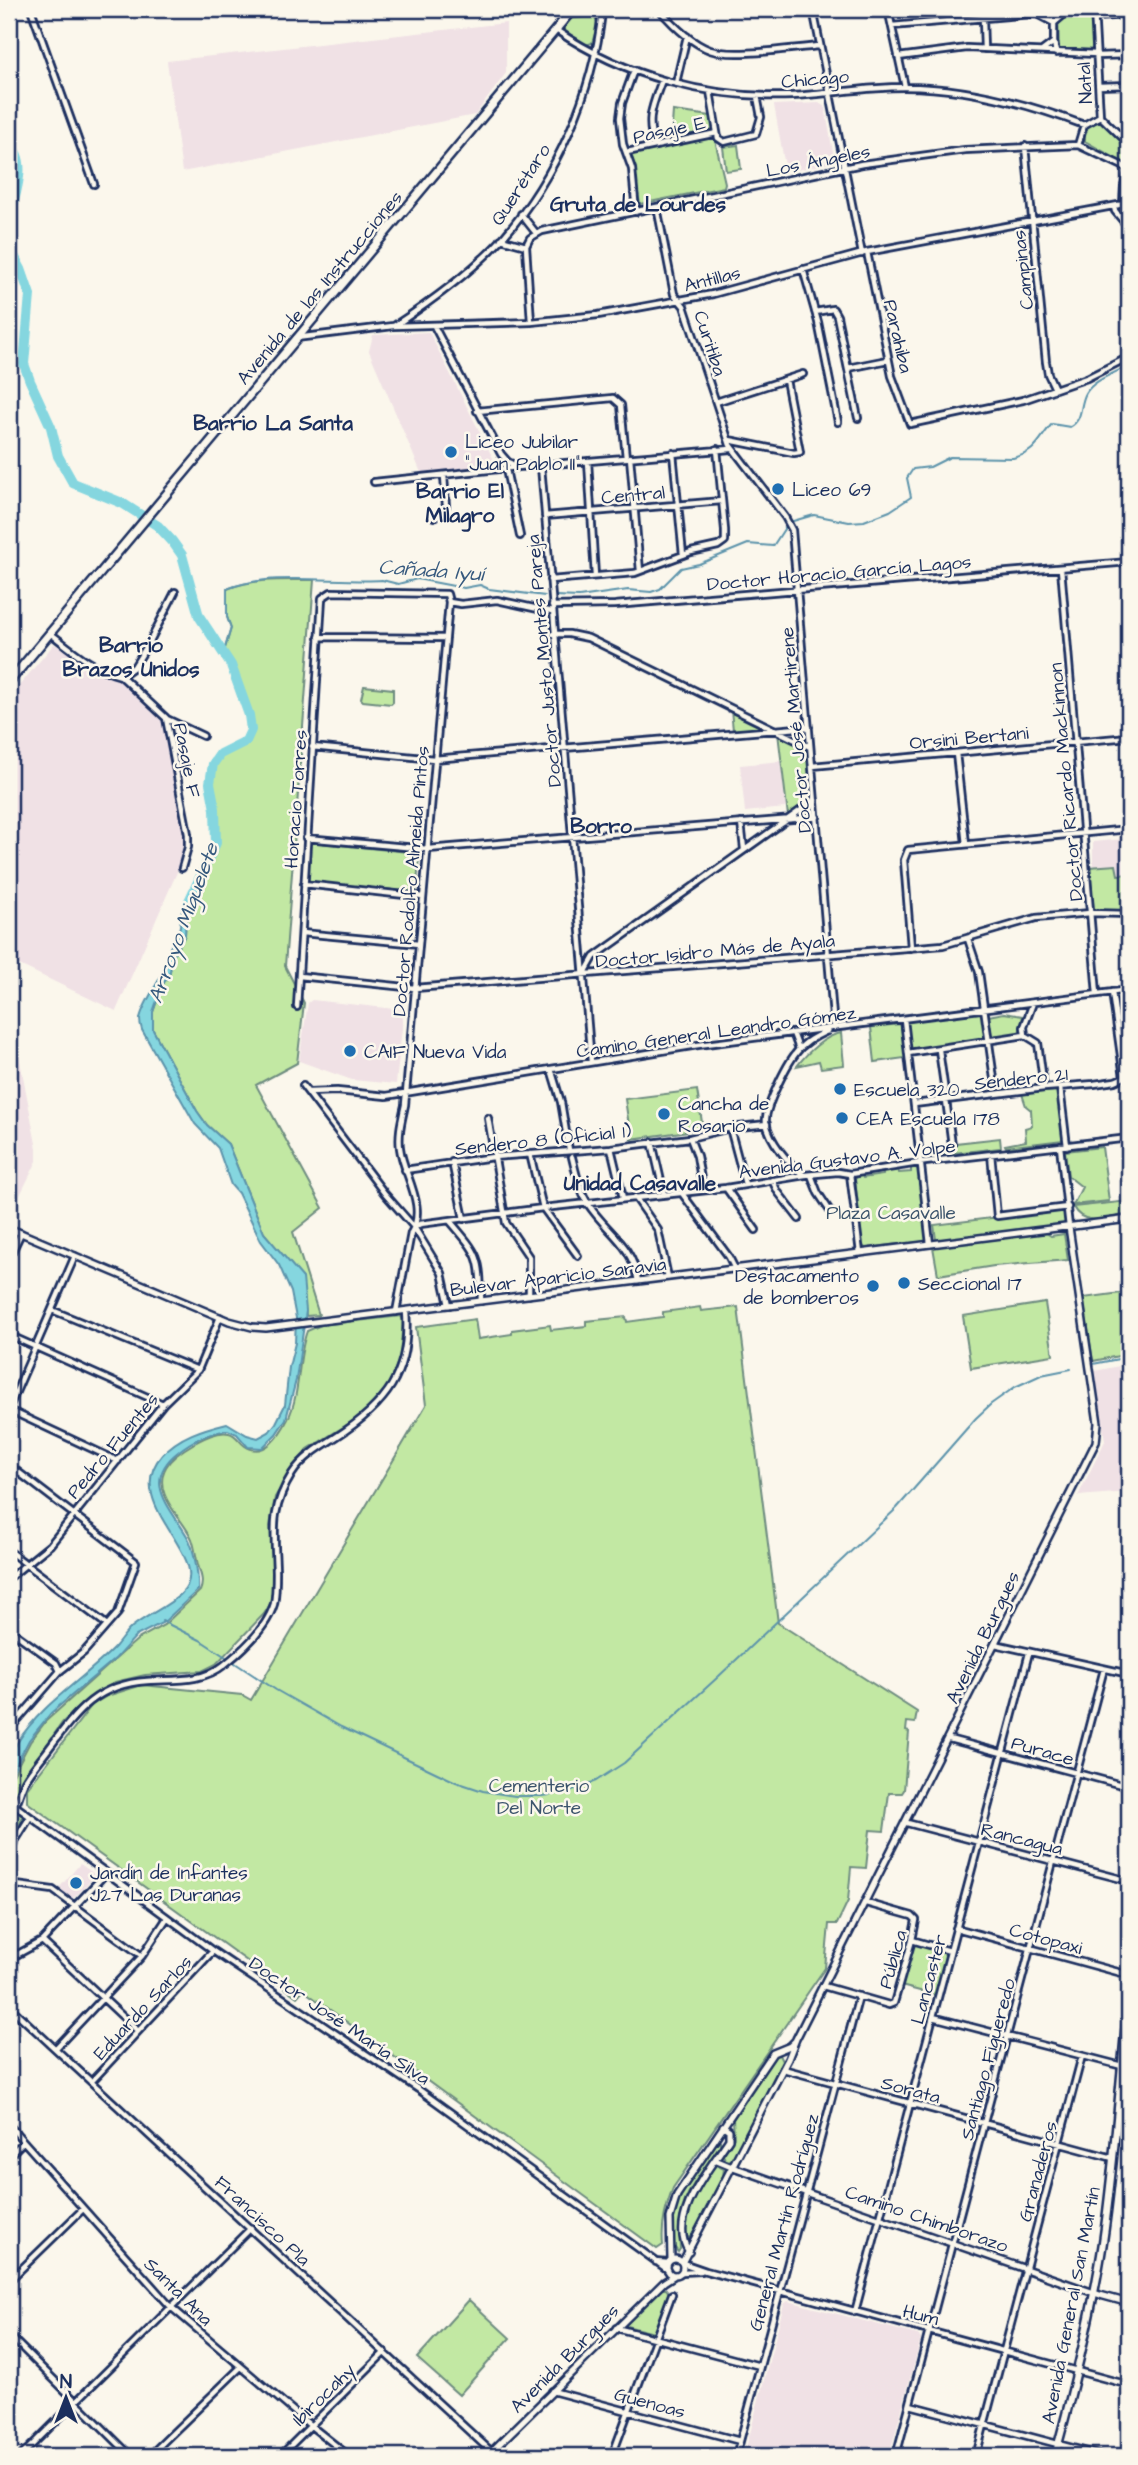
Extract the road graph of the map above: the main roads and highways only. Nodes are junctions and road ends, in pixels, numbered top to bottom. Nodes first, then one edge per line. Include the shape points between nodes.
1 (570, 11) edge
2 (9, 682) edge
3 (1129, 1993) edge
4 (1055, 2456) edge

1 - 2 main road, Avenida de las Instrucciones
3 - 4 main road, Avenida General San Martín via 1102,2246

